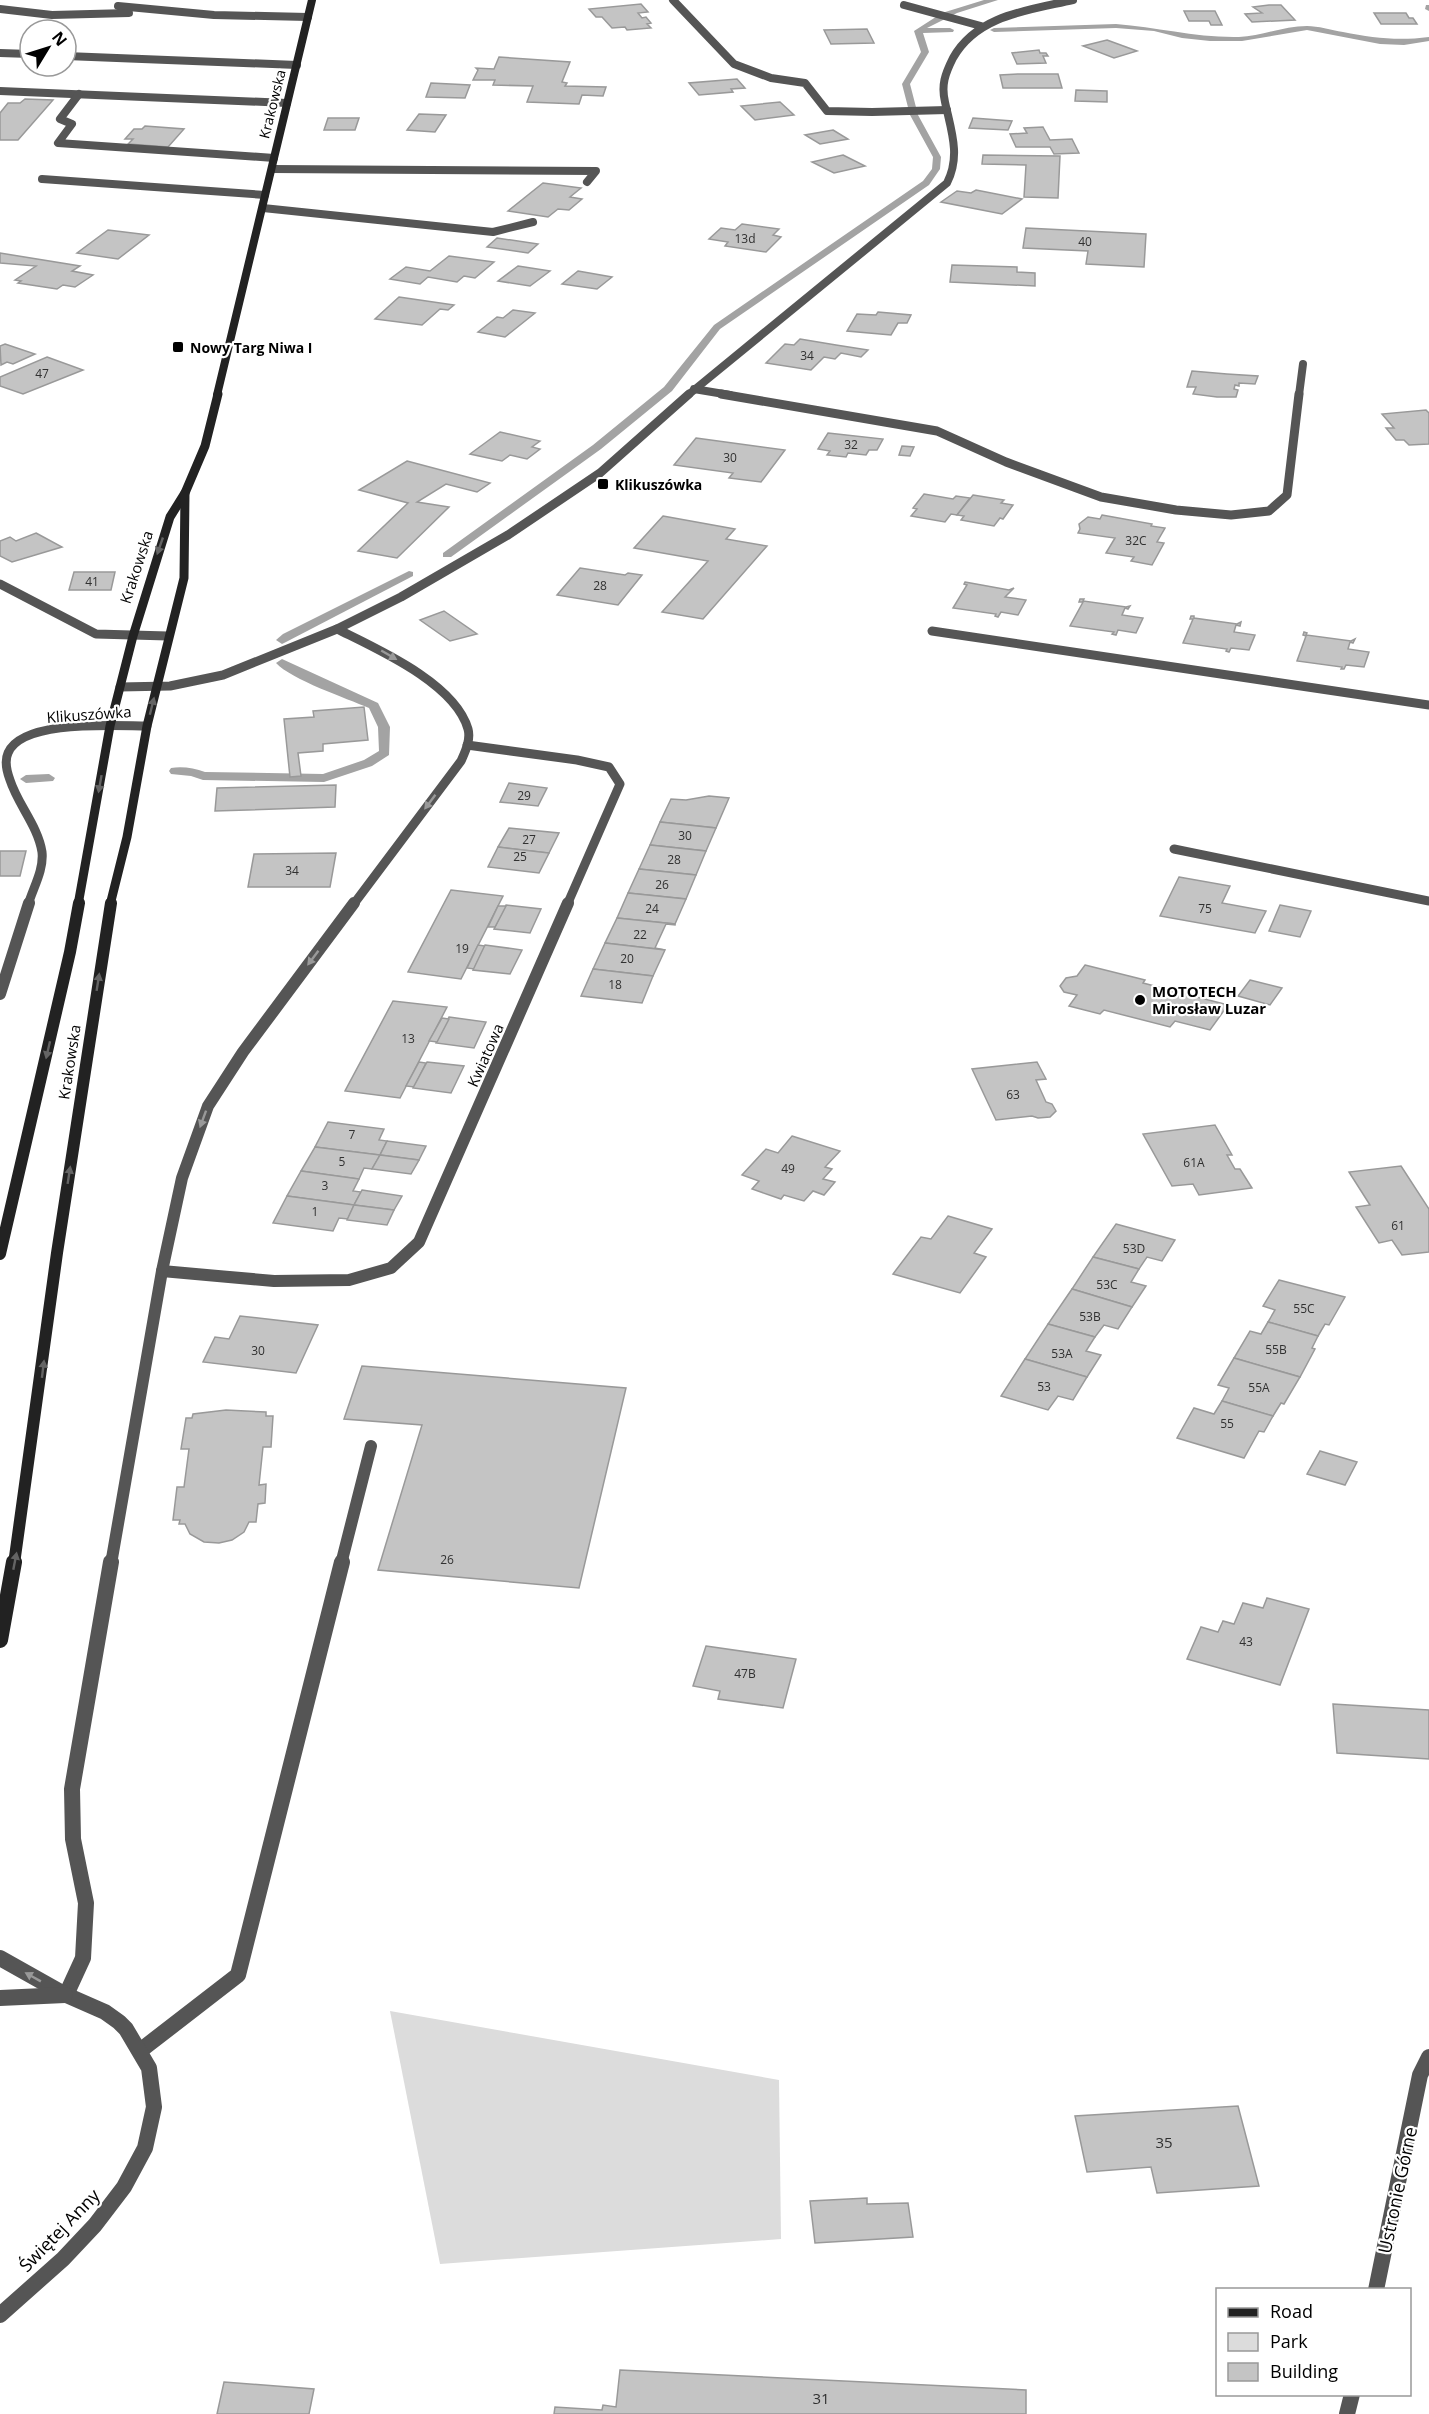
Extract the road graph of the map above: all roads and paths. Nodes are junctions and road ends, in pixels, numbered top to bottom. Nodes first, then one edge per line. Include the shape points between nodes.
1 (312, 0) edge
2 (673, 0) edge
3 (1074, 0) edge
4 (904, 5) dead end
5 (118, 6) dead end
6 (0, 9) edge
7 (160, 10) junction
8 (308, 17) junction
9 (981, 26) junction
10 (0, 53) edge
11 (18, 54) edge
12 (78, 56) edge
13 (297, 65) junction
14 (0, 91) edge
15 (79, 94) junction
16 (287, 103) junction
17 (948, 110) junction
18 (274, 158) junction
19 (272, 169) junction
20 (42, 178) dead end
21 (587, 182) dead end
22 (265, 195) junction
23 (262, 208) junction
24 (534, 222) dead end
25 (1304, 364) dead end
26 (694, 389) junction
27 (185, 493) junction
28 (0, 584) edge
29 (337, 629) junction
30 (932, 631) dead end
31 (133, 636) junction
32 (168, 636) junction
33 (120, 687) junction
34 (157, 687) junction
35 (1429, 705) edge
36 (110, 726) junction
37 (147, 726) junction
38 (467, 745) junction
39 (1174, 849) dead end
40 (1429, 901) edge
41 (0, 994) edge
42 (0, 1254) edge
43 (162, 1271) junction
44 (371, 1446) dead end
45 (0, 1640) edge
46 (0, 1958) edge
47 (66, 1995) junction
48 (0, 1998) edge
49 (141, 2050) junction
50 (1429, 2057) edge
51 (1376, 2288) edge
52 (0, 2315) edge
53 (1352, 2396) edge
54 (1347, 2414) edge

1 - 8 main road, Krakowska
2 - 17 street via 734,64 771,78 805,83 827,111 854,114
3 - 9 street, Klikuszówka
4 - 9 street
5 - 7 street
6 - 7 street via 52,15
7 - 8 street
8 - 13 main road, Krakowska
9 - 17 street, Klikuszówka via 961,42 943,80
10 - 11 street
12 - 13 street
13 - 16 main road, Krakowska
14 - 15 street
15 - 16 street
15 - 18 street via 60,119 72,124 58,143
16 - 18 main road, Krakowska
17 - 26 street, Klikuszówka via 955,170 947,183
18 - 19 main road, Krakowska
19 - 21 street via 596,171
19 - 22 main road, Krakowska
20 - 22 street
22 - 23 main road, Krakowska
23 - 24 street via 493,232
23 - 27 main road, Krakowska via 205,446
25 - 26 street via 1287,495 1269,511 1231,515 1101,497 937,431
26 - 29 street, Klikuszówka via 600,473 508,535
27 -> 31 main road, Krakowska via 170,517
27 - 32 main road, Krakowska via 184,578
28 - 31 street via 96,634
29 - 34 street, Klikuszówka via 223,675
29 -> 38 street via 392,656 448,699 460,712 468,730
30 - 35 street
31 - 32 street
31 - 33 main road, Krakowska
32 - 34 main road, Krakowska
33 - 34 street, Klikuszówka
33 - 36 main road, Krakowska
37 -> 34 main road, Krakowska
36 - 37 street, Klikuszówka
36 - 41 street, Klikuszówka via 28,735 8,753 10,783 42,858
36 -> 42 main road, Krakowska via 70,952
45 -> 37 main road, Krakowska via 18,1543 108,914
38 -> 43 street via 460,761 243,1052 208,1106 182,1178
38 - 43 street, Kwiatowa via 609,767 620,784 419,1242 392,1268 350,1280 274,1281
39 - 40 street
43 - 47 street via 72,1789 73,1839 86,1903 83,1958
44 - 49 street via 237,1975
47 -> 46 street, Świętej Anny
47 - 48 street, Świętej Anny
47 - 49 street, Świętej Anny via 101,2008 126,2028
49 - 52 street, Świętej Anny via 152,2078 154,2102 140,2160 118,2198 76,2247
50 - 51 street, Ustronie Górne via 1420,2075
53 - 54 street

